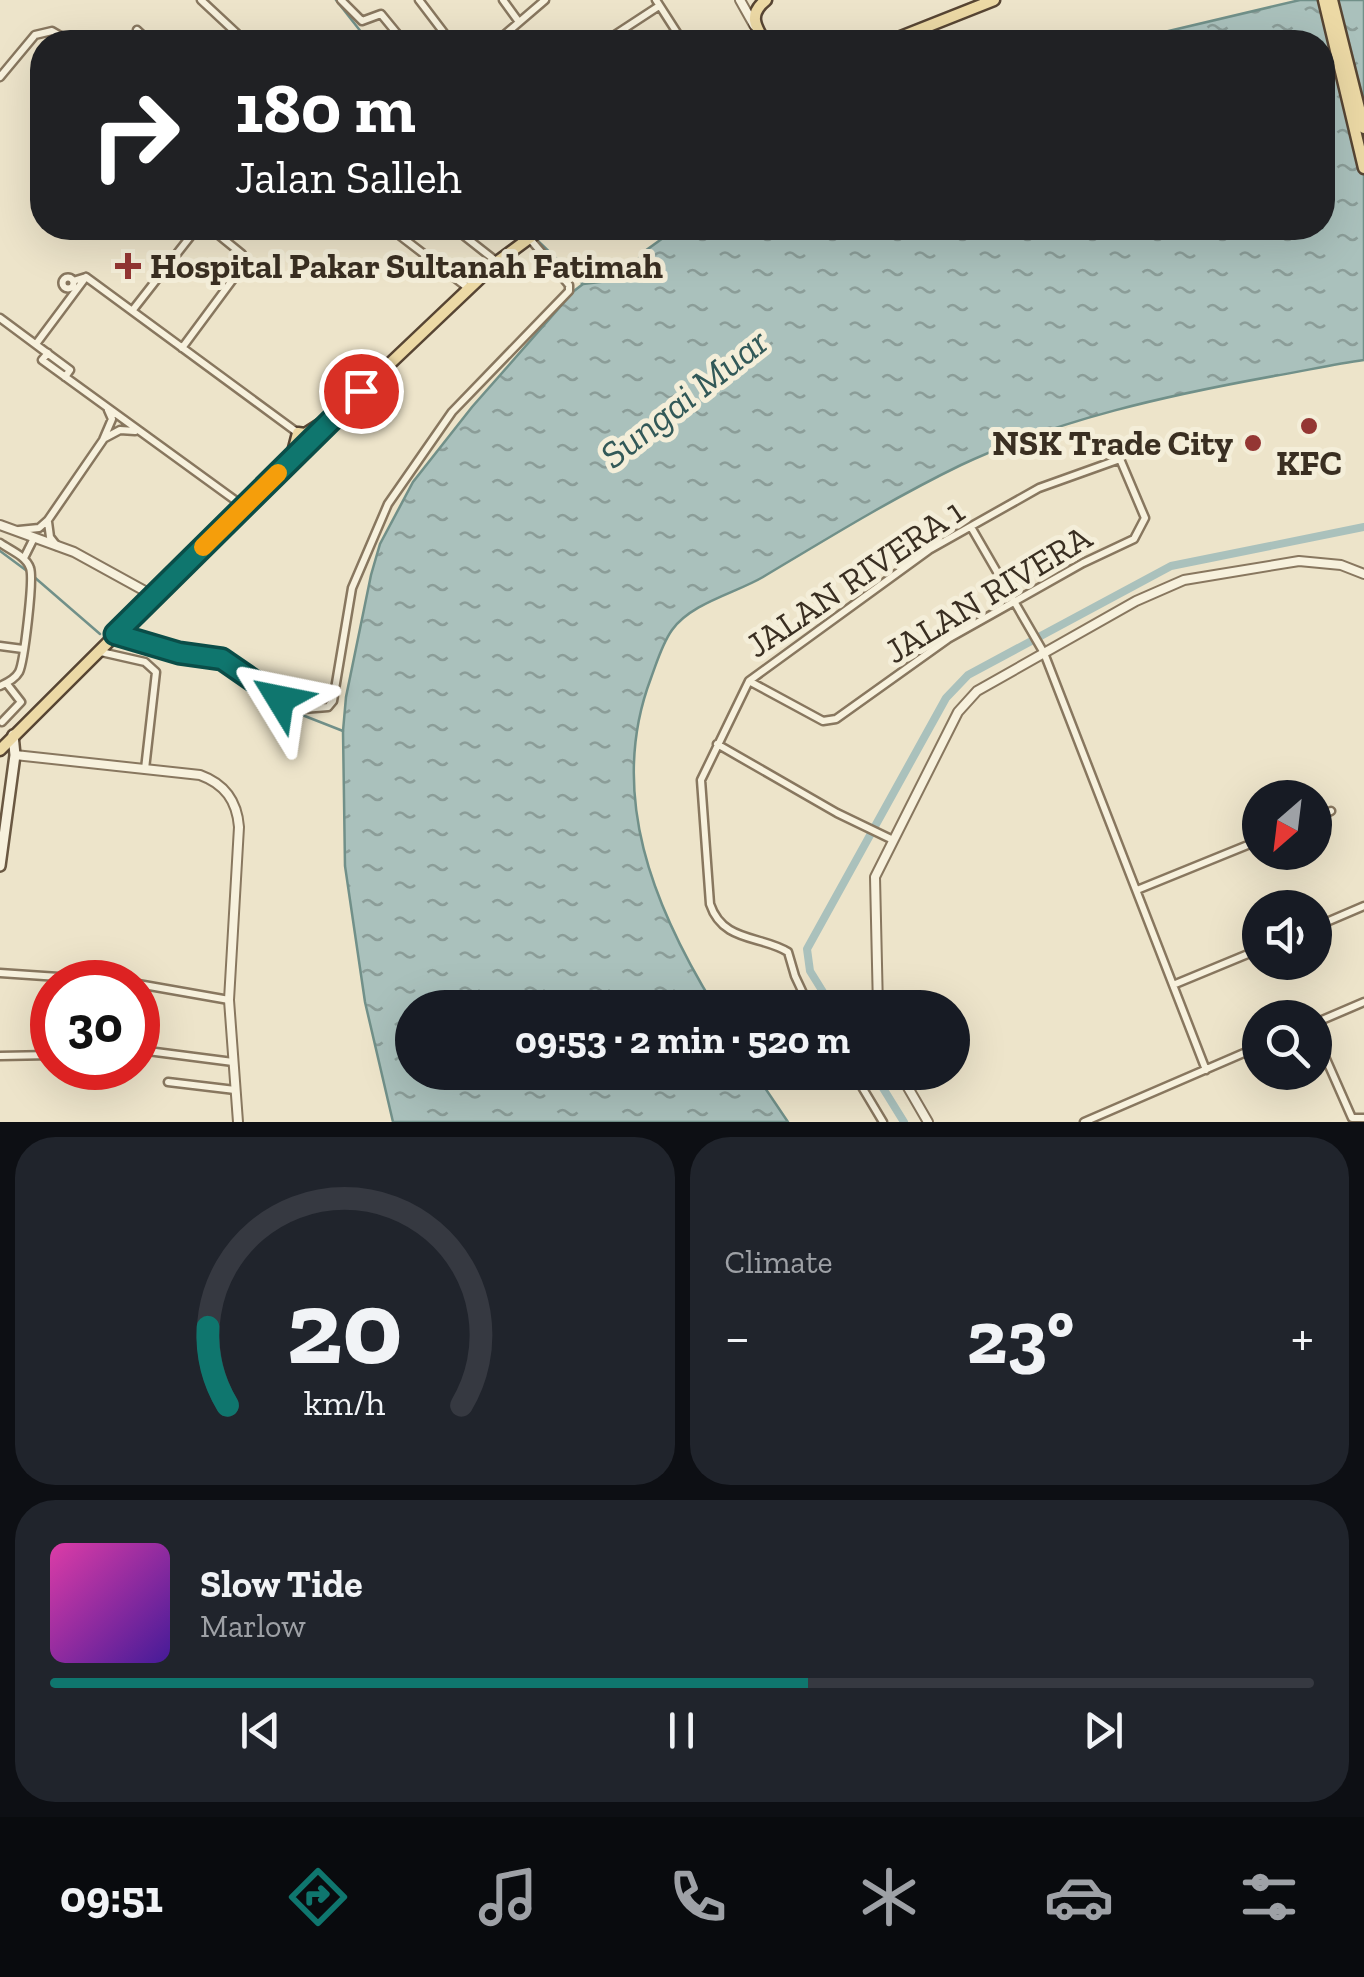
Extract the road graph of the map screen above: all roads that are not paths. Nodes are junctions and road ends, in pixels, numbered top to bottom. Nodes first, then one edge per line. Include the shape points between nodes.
1 (201, 0) edge
2 (340, 0) edge
3 (418, 0) edge
4 (503, 0) edge
5 (545, 0) edge
6 (741, 0) edge
7 (766, 0) edge
8 (990, 0) edge
9 (1324, 0) edge
10 (1332, 0) edge
11 (657, 3) edge
12 (520, 22) junction
13 (754, 25) junction
14 (233, 30) edge
15 (394, 30) edge
16 (442, 30) edge
17 (510, 30) edge
18 (620, 30) edge
19 (674, 30) edge
20 (757, 30) edge
21 (917, 30) edge
22 (1331, 30) edge
23 (30, 43) edge
24 (1335, 46) edge
25 (0, 77) edge
26 (1364, 128) edge
27 (1364, 168) edge
28 (188, 240) edge
29 (225, 240) edge
30 (406, 240) edge
31 (469, 240) edge
32 (527, 240) edge
33 (532, 240) edge
34 (497, 262) junction
35 (469, 289) junction
36 (132, 312) junction
37 (0, 318) edge
38 (36, 344) junction
39 (182, 348) junction
40 (104, 405) junction
41 (334, 417) junction
42 (298, 433) junction
43 (146, 436) junction
44 (102, 440) junction
45 (290, 462) junction
46 (1135, 493) joint
47 (244, 507) junction
48 (48, 520) junction
49 (0, 525) edge
50 (971, 527) junction
51 (14, 530) junction
52 (34, 538) junction
53 (0, 543) edge
54 (57, 546) junction
55 (24, 558) junction
56 (1364, 574) edge
57 (154, 596) junction
58 (1017, 603) junction
59 (115, 634) junction
60 (0, 646) edge
61 (23, 649) junction
62 (1042, 649) junction
63 (98, 651) junction
64 (749, 682) junction
65 (3, 685) edge
66 (1, 720) edge
67 (13, 736) junction
68 (717, 744) junction
69 (0, 752) edge
70 (15, 755) junction
71 (145, 769) junction
72 (893, 840) junction
73 (1242, 847) edge
74 (0, 864) edge
75 (1136, 890) junction
76 (1364, 906) edge
77 (1332, 919) edge
78 (1242, 956) edge
79 (0, 974) edge
80 (30, 976) edge
81 (1173, 984) junction
82 (160, 988) edge
83 (802, 990) edge
84 (878, 990) edge
85 (229, 1000) junction
86 (1364, 1002) edge
87 (1332, 1016) edge
88 (160, 1053) edge
89 (1242, 1054) edge
90 (30, 1055) edge
91 (0, 1056) edge
92 (233, 1062) junction
93 (1206, 1070) junction
94 (1332, 1074) edge
95 (168, 1082) dead end
96 (236, 1090) junction
97 (864, 1090) edge
98 (909, 1090) edge
99 (1364, 1118) edge
100 (238, 1122) edge
101 (884, 1122) edge
102 (928, 1122) edge
103 (1084, 1122) edge

1 - 14 street
2 - 15 street via 362,21 381,14
3 - 16 street
4 - 12 street
5 - 12 street
6 - 7 street
6 - 13 street
7 - 13 main road
8 - 21 main road
9 - 22 main road
10 - 26 main road
11 - 18 street
11 - 19 street
12 - 17 street
13 - 20 main road
23 - 25 street
24 - 27 main road
28 - 36 street
29 - 39 street via 246,263
30 - 35 street
31 - 34 street
32 - 34 main road
33 - 59 street via 569,291 447,418 388,504 352,588 328,707 303,709 280,699 216,656
34 - 35 main road
35 - 41 main road
36 - 38 street via 86,278 73,286
36 - 39 street
37 - 38 street
38 - 40 street via 48,353 42,360
39 - 42 street
40 - 43 street
40 - 44 street via 112,419
41 - 42 main road
41 - 45 main road
42 - 45 main road
43 - 44 street via 120,430
43 - 47 street
44 - 48 street
45 - 47 main road
46 - 50 street, JALAN RIVERA 1 via 1120,459 1039,488
46 - 58 street, JALAN RIVERA via 1145,518 1134,539
47 - 57 main road
48 - 51 street
48 - 54 street
49 - 51 street
50 - 58 street
50 - 64 street, JALAN RIVERA 1 via 929,550
51 - 52 street
52 - 54 street
52 - 55 street
53 - 55 street
54 - 57 street
55 - 61 street via 32,580
56 - 62 street via 1299,561 1184,580
57 - 59 main road
58 - 62 street
58 - 64 street, JALAN RIVERA via 948,639 827,721
59 - 63 main road
60 - 61 street
61 - 65 street via 20,671
62 - 72 street via 977,691 958,712
62 - 75 street
63 - 67 main road
63 - 71 street via 144,662 156,672
64 - 68 street
65 - 66 street via 21,702
66 - 67 street
67 - 69 main road
67 - 70 main road
68 - 72 street
68 - 83 street via 700,792 714,914 726,927 788,952
69 - 70 main road
70 - 71 street
70 - 74 main road
71 - 85 street via 210,778 235,804 240,826
72 - 84 street via 876,877
73 - 75 street
75 - 81 street
76 - 77 street
78 - 81 street
79 - 80 street
81 - 93 street
82 - 85 street
85 - 92 street
86 - 87 street
88 - 92 street
89 - 93 street
90 - 91 street
92 - 96 street
93 - 103 street
94 - 99 street via 1348,1111 1355,1120
95 - 96 street
96 - 100 street
97 - 101 street
98 - 102 street

